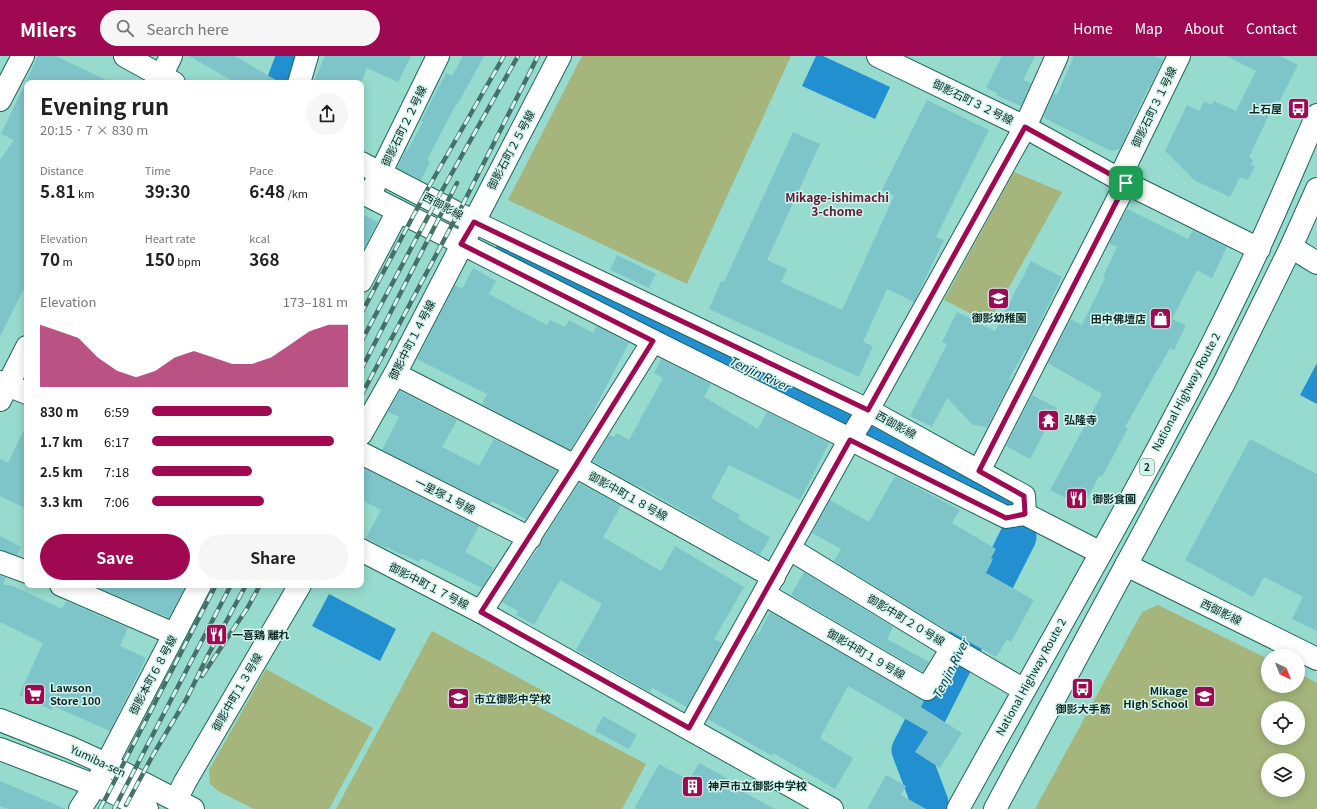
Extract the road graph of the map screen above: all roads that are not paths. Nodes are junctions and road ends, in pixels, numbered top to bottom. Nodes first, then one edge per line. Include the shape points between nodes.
1 (23, 56) edge
2 (124, 56) edge
3 (171, 56) edge
4 (307, 56) edge
5 (438, 56) edge
6 (560, 56) edge
7 (878, 56) edge
8 (1057, 56) edge
9 (1179, 56) edge
10 (162, 80) edge
11 (164, 80) edge
12 (300, 80) edge
13 (0, 100) edge
14 (1317, 115) edge
15 (1025, 127) junction
16 (364, 164) edge
17 (381, 173) junction
18 (1122, 181) junction
19 (1317, 189) edge
20 (365, 194) edge
21 (398, 212) junction
22 (474, 222) junction
23 (461, 244) junction
24 (1291, 247) junction
25 (1258, 249) junction
26 (1317, 263) edge
27 (364, 275) edge
28 (653, 341) junction
29 (24, 354) edge
30 (395, 374) junction
31 (9, 390) edge
32 (860, 423) junction
33 (364, 429) edge
34 (364, 455) edge
35 (575, 466) junction
36 (979, 471) junction
37 (1025, 514) junction
38 (530, 538) junction
39 (790, 549) junction
40 (364, 552) edge
41 (1100, 553) junction
42 (0, 562) edge
43 (1126, 565) junction
44 (24, 571) edge
45 (769, 586) junction
46 (72, 588) edge
47 (198, 588) edge
48 (298, 588) edge
49 (481, 612) junction
50 (174, 634) junction
51 (957, 651) junction
52 (1317, 659) edge
53 (1024, 690) junction
54 (0, 720) edge
55 (689, 728) junction
56 (0, 750) edge
57 (106, 764) junction
58 (95, 786) junction
59 (182, 806) edge
60 (80, 809) edge
61 (147, 809) edge
62 (832, 809) edge
63 (958, 809) edge
64 (995, 809) edge

1 - 13 main road
2 - 10 main road
3 - 11 main road
4 - 12 main road
5 - 17 main road, 御影石町２２号線
6 - 22 main road, 御影石町２５号線
7 - 15 main road, 御影石町３２号線
8 - 15 main road
9 - 18 main road, 御影石町３１号線
14 - 25 main road, National Highway Route 2 / 2
15 - 18 main road, 御影石町３２号線
15 - 32 main road
16 - 17 main road, 西御影線
17 - 20 main road, 御影石町２２号線
17 - 22 main road, 西御影線
18 - 25 main road, 御影石町３２号線
18 - 36 main road, 御影石町３１号線
19 - 24 main road
20 - 21 main road, 西御影線
21 - 23 main road, 西御影線
21 - 27 main road
22 - 23 main road, 御影石町２５号線
22 - 32 main road, 西御影線
23 - 28 main road, 西御影線
23 - 30 main road, 御影中町１４号線
24 - 26 main road
24 - 43 main road via 1224,383
25 - 41 main road, National Highway Route 2 / 2 via 1199,370
28 - 32 main road, 西御影線
28 - 35 main road
29 - 31 main road
30 - 33 main road, 御影中町１４号線
30 - 35 main road, 御影中町１８号線
32 - 36 main road, 西御影線
32 - 37 main road, 西御影線 via 1006,518
32 - 39 main road
34 - 38 main road, 一里塚１号線
35 - 38 main road
35 - 45 main road, 御影中町１８号線
36 - 37 main road, 西御影線 via 1024,496
37 - 41 main road
38 - 49 main road
39 - 45 main road
39 - 51 main road, 御影中町２０号線
40 - 49 main road, 御影中町１７号線
41 - 53 main road, National Highway Route 2 / 2
42 - 44 main road
43 - 52 main road, 西御影線
43 - 64 main road
45 - 51 main road, 御影中町１９号線 via 927,689
45 - 55 main road
46 - 50 main road
47 - 50 main road, 御影本町６８号線
48 - 59 main road, 御影中町１３号線 via 185,782
49 - 55 main road, 御影中町１７号線
50 - 57 main road, 御影本町６８号線
51 - 53 main road, 御影中町２０号線
53 - 63 main road, National Highway Route 2 / 2
54 - 57 main road, Yumiba-sen
55 - 62 main road, 御影中町１７号線
56 - 58 main road, Yumiba-sen
57 - 58 main road, 御影本町６８号線
57 - 59 main road, Yumiba-sen
58 - 60 main road, 御影本町６８号線
58 - 61 main road, Yumiba-sen

